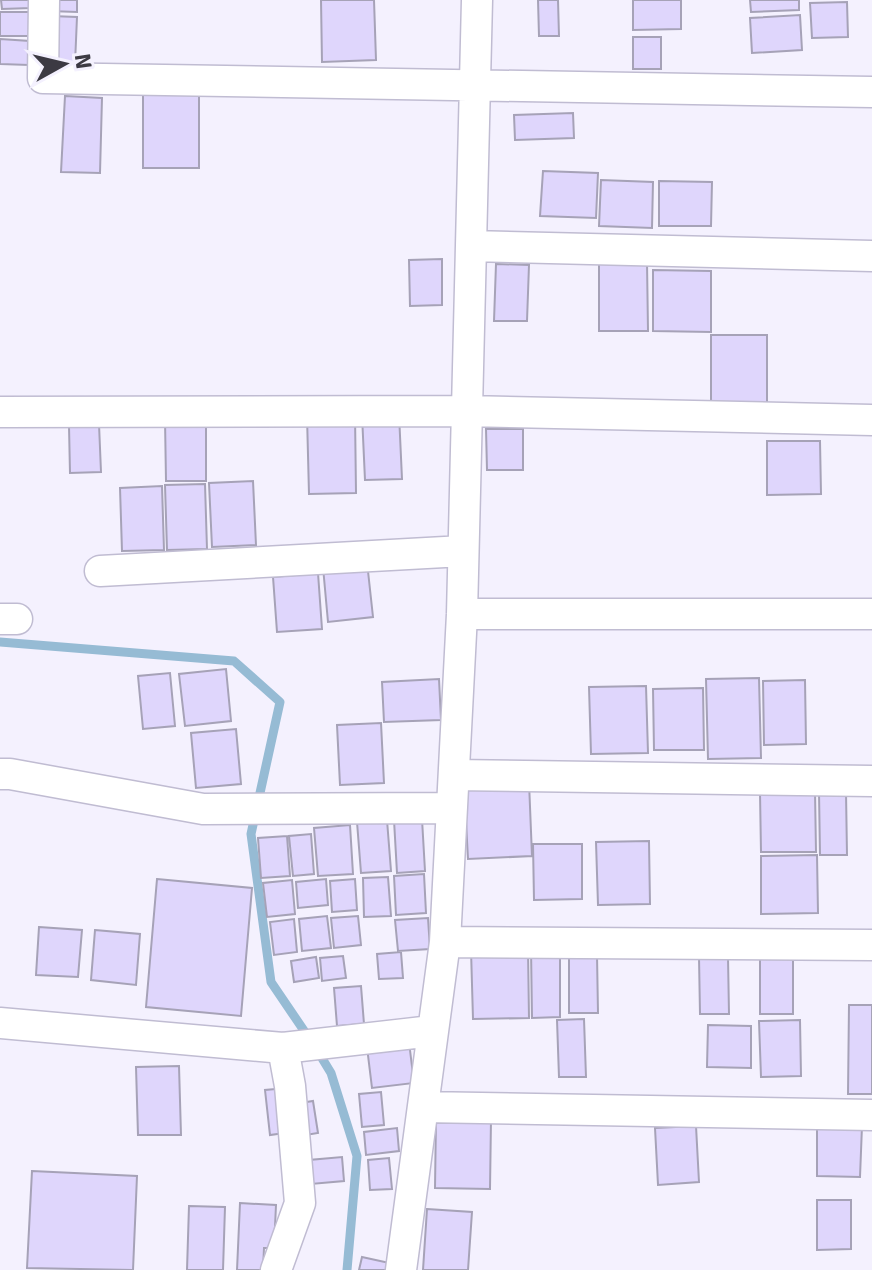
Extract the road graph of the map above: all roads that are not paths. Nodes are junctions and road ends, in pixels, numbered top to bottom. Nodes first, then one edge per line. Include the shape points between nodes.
1 (44, 0) edge
2 (477, 0) edge
3 (475, 86) junction
4 (872, 92) edge
5 (471, 246) junction
6 (872, 256) edge
7 (466, 411) junction
8 (0, 412) edge
9 (872, 420) edge
10 (463, 551) junction
11 (100, 571) dead end
12 (462, 614) junction
13 (872, 614) edge
14 (0, 774) edge
15 (454, 775) junction
16 (872, 781) edge
17 (452, 808) junction
18 (445, 942) junction
19 (872, 945) edge
20 (0, 1023) edge
21 (432, 1031) junction
22 (287, 1048) junction
23 (423, 1107) junction
24 (872, 1115) edge
25 (276, 1270) edge
26 (401, 1270) edge

1 - 3 street via 43,78
2 - 3 street
3 - 4 street
3 - 5 street
5 - 6 street
5 - 7 street
7 - 8 street
7 - 9 street
7 - 10 street
10 - 11 street
10 - 12 street
12 - 13 street
12 - 15 street
14 - 17 street via 203,809
15 - 16 street
15 - 17 street
17 - 18 street
18 - 19 street
18 - 21 street
20 - 22 street
21 - 22 street
21 - 23 street
22 - 25 street via 300,1203
23 - 24 street
23 - 26 street

